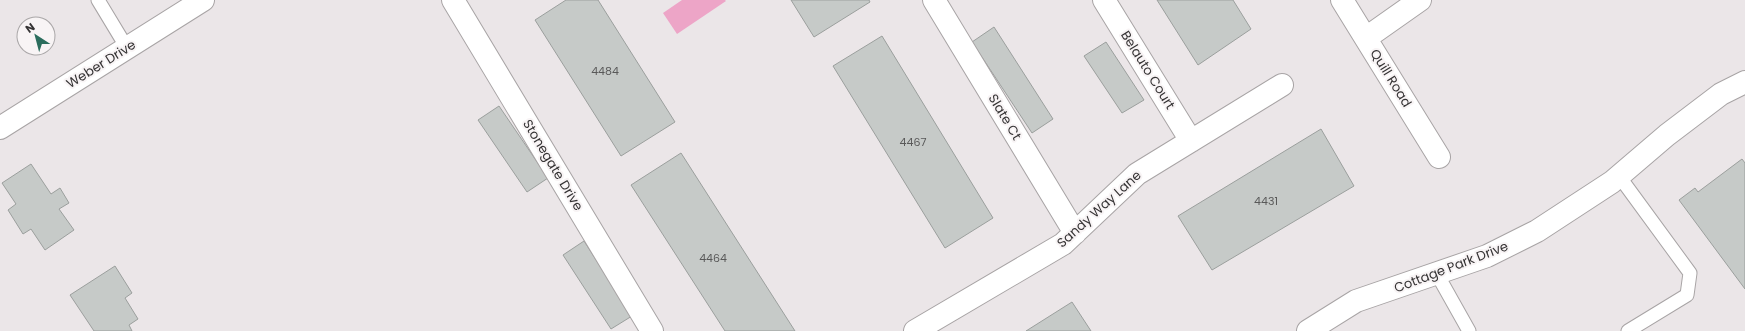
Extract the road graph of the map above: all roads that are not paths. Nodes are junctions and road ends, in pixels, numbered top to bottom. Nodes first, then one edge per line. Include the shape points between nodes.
1 (98, 0) edge
2 (203, 0) edge
3 (454, 0) edge
4 (934, 0) edge
5 (1104, 0) edge
6 (1342, 0) edge
7 (1420, 0) edge
8 (1366, 38) junction
9 (127, 48) junction
10 (1745, 82) edge
11 (1282, 85) dead end
12 (0, 128) edge
13 (1191, 141) junction
14 (1439, 157) dead end
15 (1620, 176) junction
16 (1075, 233) junction
17 (1437, 274) junction
18 (652, 331) edge
19 (915, 331) edge
20 (1308, 331) edge
21 (1468, 331) edge
22 (1628, 331) edge

1 - 9 lane
2 - 9 street, Weber Drive
3 - 18 street, Stonegate Drive
4 - 16 street, Slate Ct
5 - 13 street, Belauto Court
6 - 8 street, Quill Road
7 - 8 street
8 - 14 street, Quill Road
9 - 12 street, Weber Drive
10 - 15 street, Cottage Park Drive via 1721,94 1667,135
11 - 13 street, Sandy Way Lane
13 - 16 street, Sandy Way Lane via 1137,174
15 - 17 street, Cottage Park Drive via 1537,232 1487,256
15 - 22 lane via 1690,273 1687,296
16 - 19 street, Sandy Way Lane via 1064,244
17 - 20 street, Cottage Park Drive via 1356,301
17 - 21 lane

